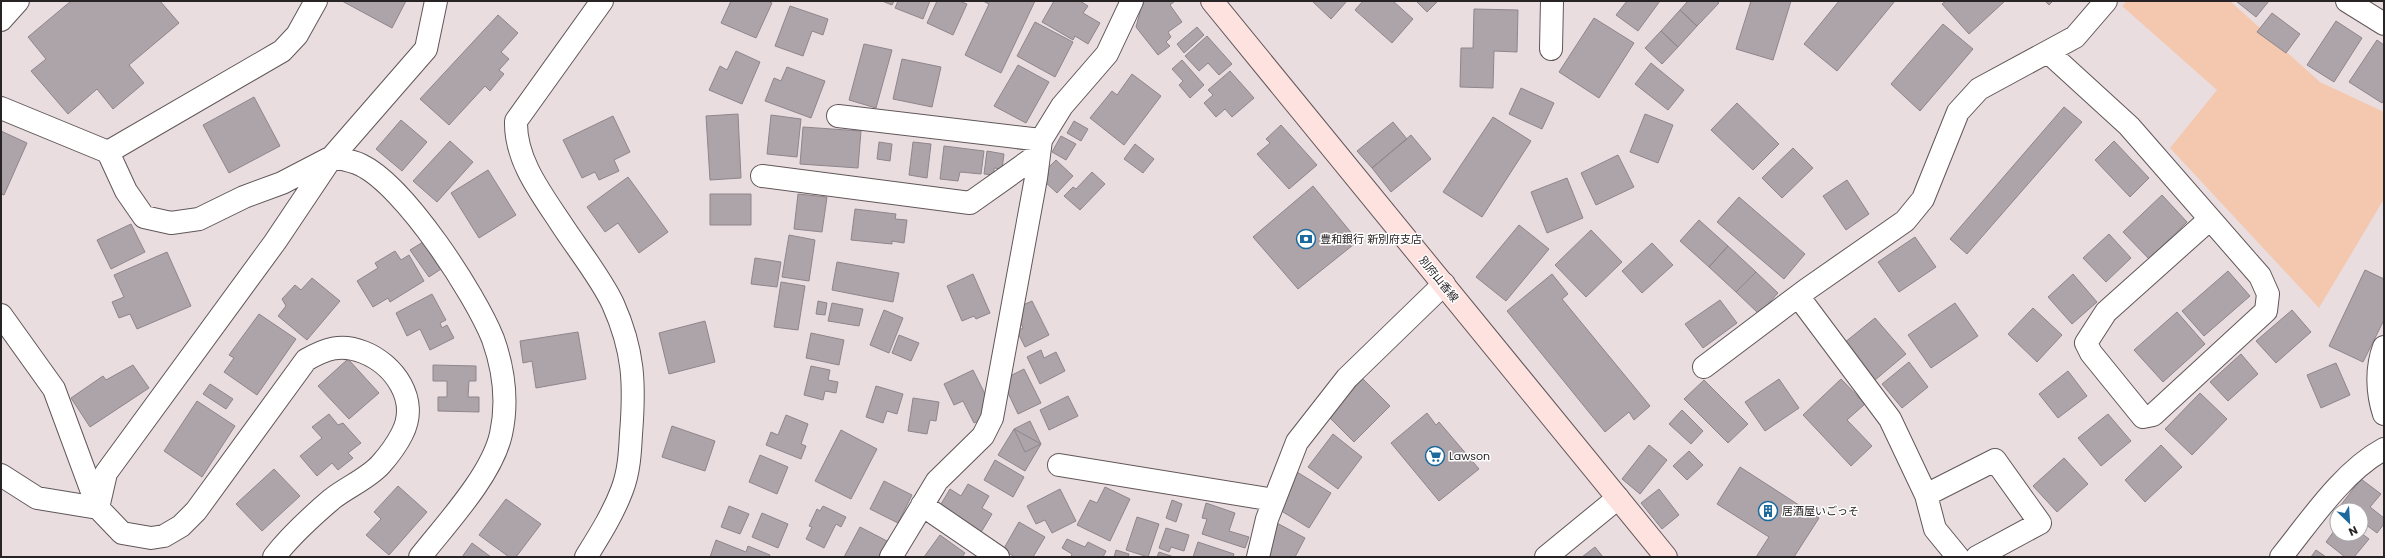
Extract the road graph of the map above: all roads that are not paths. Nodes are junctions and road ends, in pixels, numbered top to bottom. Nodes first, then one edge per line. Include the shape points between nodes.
1 (18, 1) edge
2 (316, 1) edge
3 (436, 1) edge
4 (602, 1) edge
5 (1132, 1) edge
6 (1212, 1) edge
7 (1552, 1) edge
8 (2106, 1) edge
9 (2347, 1) edge
10 (1, 20) edge
11 (2384, 24) edge
12 (1551, 49) dead end
13 (2048, 52) junction
14 (1, 108) edge
15 (838, 116) dead end
16 (1040, 147) junction
17 (108, 152) junction
18 (332, 157) junction
19 (762, 176) dead end
20 (2210, 219) junction
21 (1444, 284) junction
22 (1798, 296) junction
23 (1, 315) edge
24 (2384, 347) edge
25 (1704, 367) dead end
26 (2384, 414) edge
27 (2384, 448) edge
28 (1059, 466) dead end
29 (1, 475) edge
30 (1926, 495) junction
31 (1618, 498) junction
32 (1274, 500) junction
33 (922, 505) junction
34 (98, 508) junction
35 (274, 557) edge
36 (420, 557) edge
37 (586, 557) edge
38 (891, 557) edge
39 (998, 557) edge
40 (1258, 557) edge
41 (1546, 557) edge
42 (1666, 557) edge
43 (1958, 557) edge
44 (1977, 557) edge
45 (2281, 557) edge

1 - 10 street
2 - 17 street via 297,35 282,51
3 - 18 street via 426,49
4 - 37 street via 516,121 516,135 532,178 612,302 632,360 634,391 629,467 622,490 604,529
5 - 16 street via 1107,54 1062,106
6 - 21 main road, 別府山香線
7 - 12 street
8 - 13 street via 2075,37
9 - 11 street
13 - 20 street via 2129,126
13 - 22 street via 1979,89 1958,112 1923,199 1905,221
14 - 17 street
15 - 16 street
16 - 19 street via 970,203
16 - 33 street via 992,418 983,436 937,481
17 - 18 street via 126,191 144,217 171,223 199,219 244,197 282,183
18 - 34 street via 275,242 106,473
18 - 36 street via 362,165 388,185 420,221 476,304 493,340 502,372 506,408 495,452 473,490
20 - 20 street via 2260,276 2268,294 2266,311 2153,415 2143,417 2090,353 2086,343 2106,312
21 - 31 main road, 別府山香線
21 - 32 street via 1347,378 1297,442
22 - 25 street
22 - 30 street via 1890,419
23 - 34 street via 54,389
24 - 26 street via 2378,362 2380,401
27 - 45 street via 2370,456 2326,500
28 - 32 street
29 - 34 street via 37,498
30 - 43 street via 1935,529
30 - 44 street via 1995,460 2040,523
31 - 41 street
31 - 42 main road, 別府山香線
32 - 40 street
33 - 38 street
33 - 39 street
34 - 35 street via 122,533 151,538 164,536 181,526 196,511 306,360 325,348 353,348 374,356 395,375 404,388 408,410 403,433 380,465 332,500 285,543

